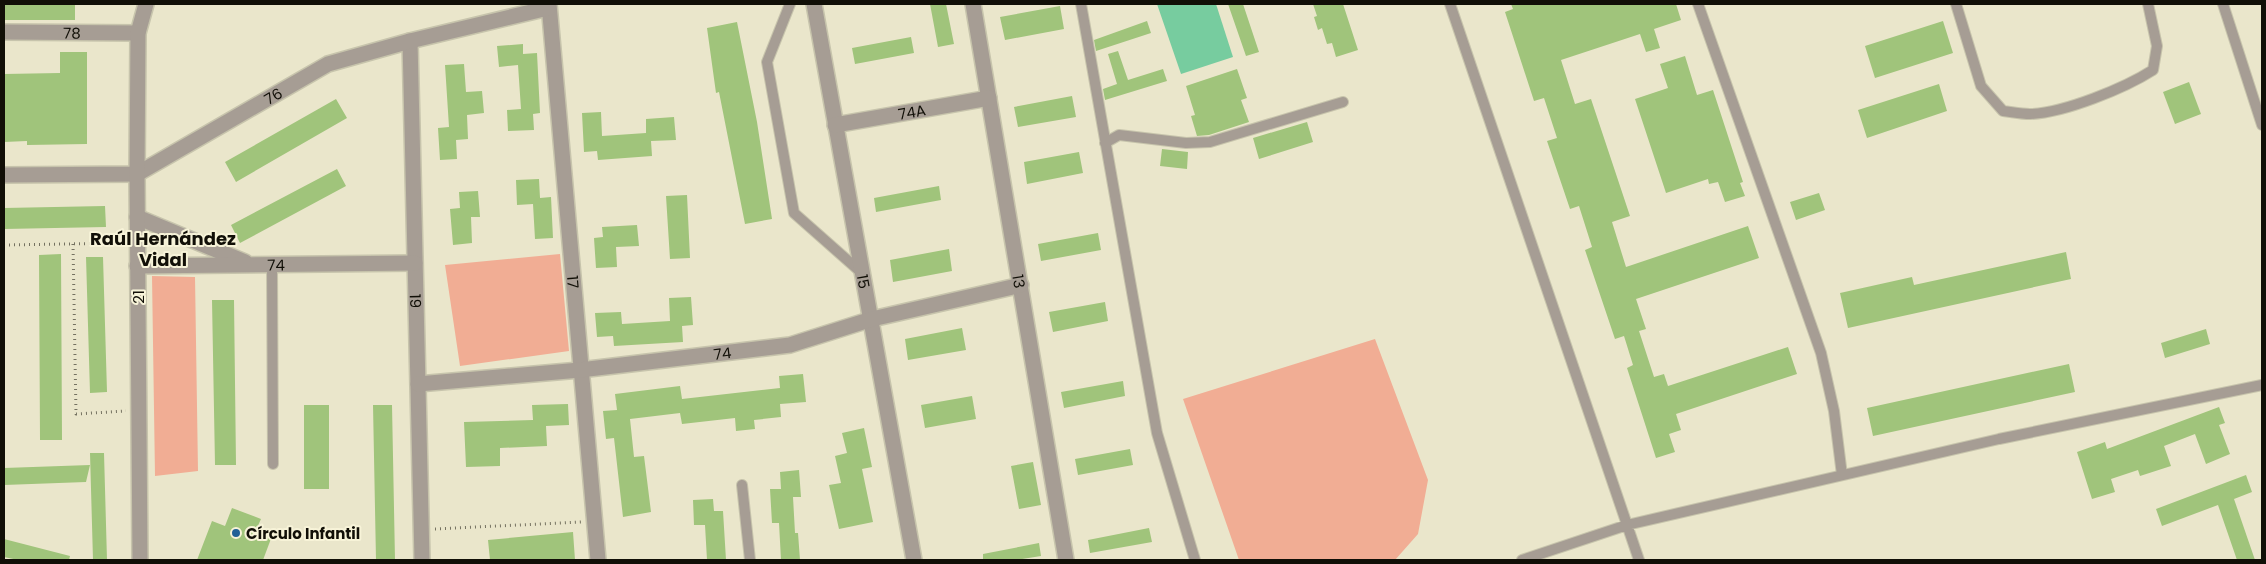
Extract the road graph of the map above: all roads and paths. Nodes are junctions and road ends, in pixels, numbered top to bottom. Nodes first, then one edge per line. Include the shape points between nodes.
1 (146, 4) edge
2 (790, 4) edge
3 (814, 4) edge
4 (973, 4) edge
5 (1081, 4) edge
6 (1450, 4) edge
7 (1698, 4) edge
8 (1956, 4) edge
9 (2148, 4) edge
10 (2223, 4) edge
11 (548, 6) edge
12 (4, 32) edge
13 (138, 33) junction
14 (410, 41) junction
15 (989, 98) junction
16 (1343, 102) dead end
17 (835, 125) junction
18 (2262, 125) edge
19 (1104, 143) junction
20 (137, 174) junction
21 (4, 175) edge
22 (137, 217) junction
23 (137, 243) junction
24 (73, 244) junction
25 (4, 245) edge
26 (415, 263) junction
27 (251, 264) junction
28 (272, 264) junction
29 (137, 266) junction
30 (864, 274) junction
31 (1021, 285) junction
32 (872, 319) junction
33 (580, 370) junction
34 (418, 384) junction
35 (2262, 385) edge
36 (138, 410) junction
37 (273, 464) dead end
38 (1842, 475) junction
39 (742, 485) dead end
40 (594, 522) junction
41 (1627, 525) junction
42 (421, 529) junction
43 (140, 560) edge
44 (422, 560) edge
45 (598, 560) edge
46 (750, 560) edge
47 (914, 560) edge
48 (1066, 560) edge
49 (1195, 560) edge
50 (1522, 560) edge
51 (1639, 560) edge

1 - 13 street, 21
2 - 30 lane via 768,62 794,212
3 - 17 street, 15
4 - 15 street, 13
5 - 19 lane
6 - 41 lane
7 - 38 lane via 1821,353 1834,411
8 - 9 lane via 1981,86 2003,111 2031,114 2061,108 2131,84 2153,70 2157,46
10 - 18 lane
11 - 14 street, 76
11 - 33 street, 17
12 - 13 street, 78
13 - 20 street, 21
14 - 20 street, 76 via 328,64
14 - 26 street, 19
15 - 17 street, 74A
15 - 31 street, 13
16 - 19 lane via 1210,142 1186,143 1119,135
17 - 30 street, 15
19 - 49 lane via 1157,433
20 - 21 street, 76
20 - 22 street, 21
22 - 23 street, 21
22 - 27 street
23 - 24 path
23 - 29 street, 21
24 - 25 path
24 - 36 path via 76,414
26 - 28 street, 74
26 - 34 street, 19
27 - 28 street, 74
27 - 29 street, 74
28 - 37 lane
29 - 36 street, 21
30 - 32 street, 15
31 - 32 street, 74
31 - 48 street, 13
32 - 33 street, 74 via 790,345
32 - 47 street, 15
33 - 34 street, 74
33 - 40 street, 17
34 - 42 street, 19
35 - 38 lane
36 - 43 street, 21
38 - 41 lane
39 - 46 lane
40 - 42 path
40 - 45 street, 17
41 - 50 lane
41 - 51 lane
42 - 44 street, 19

